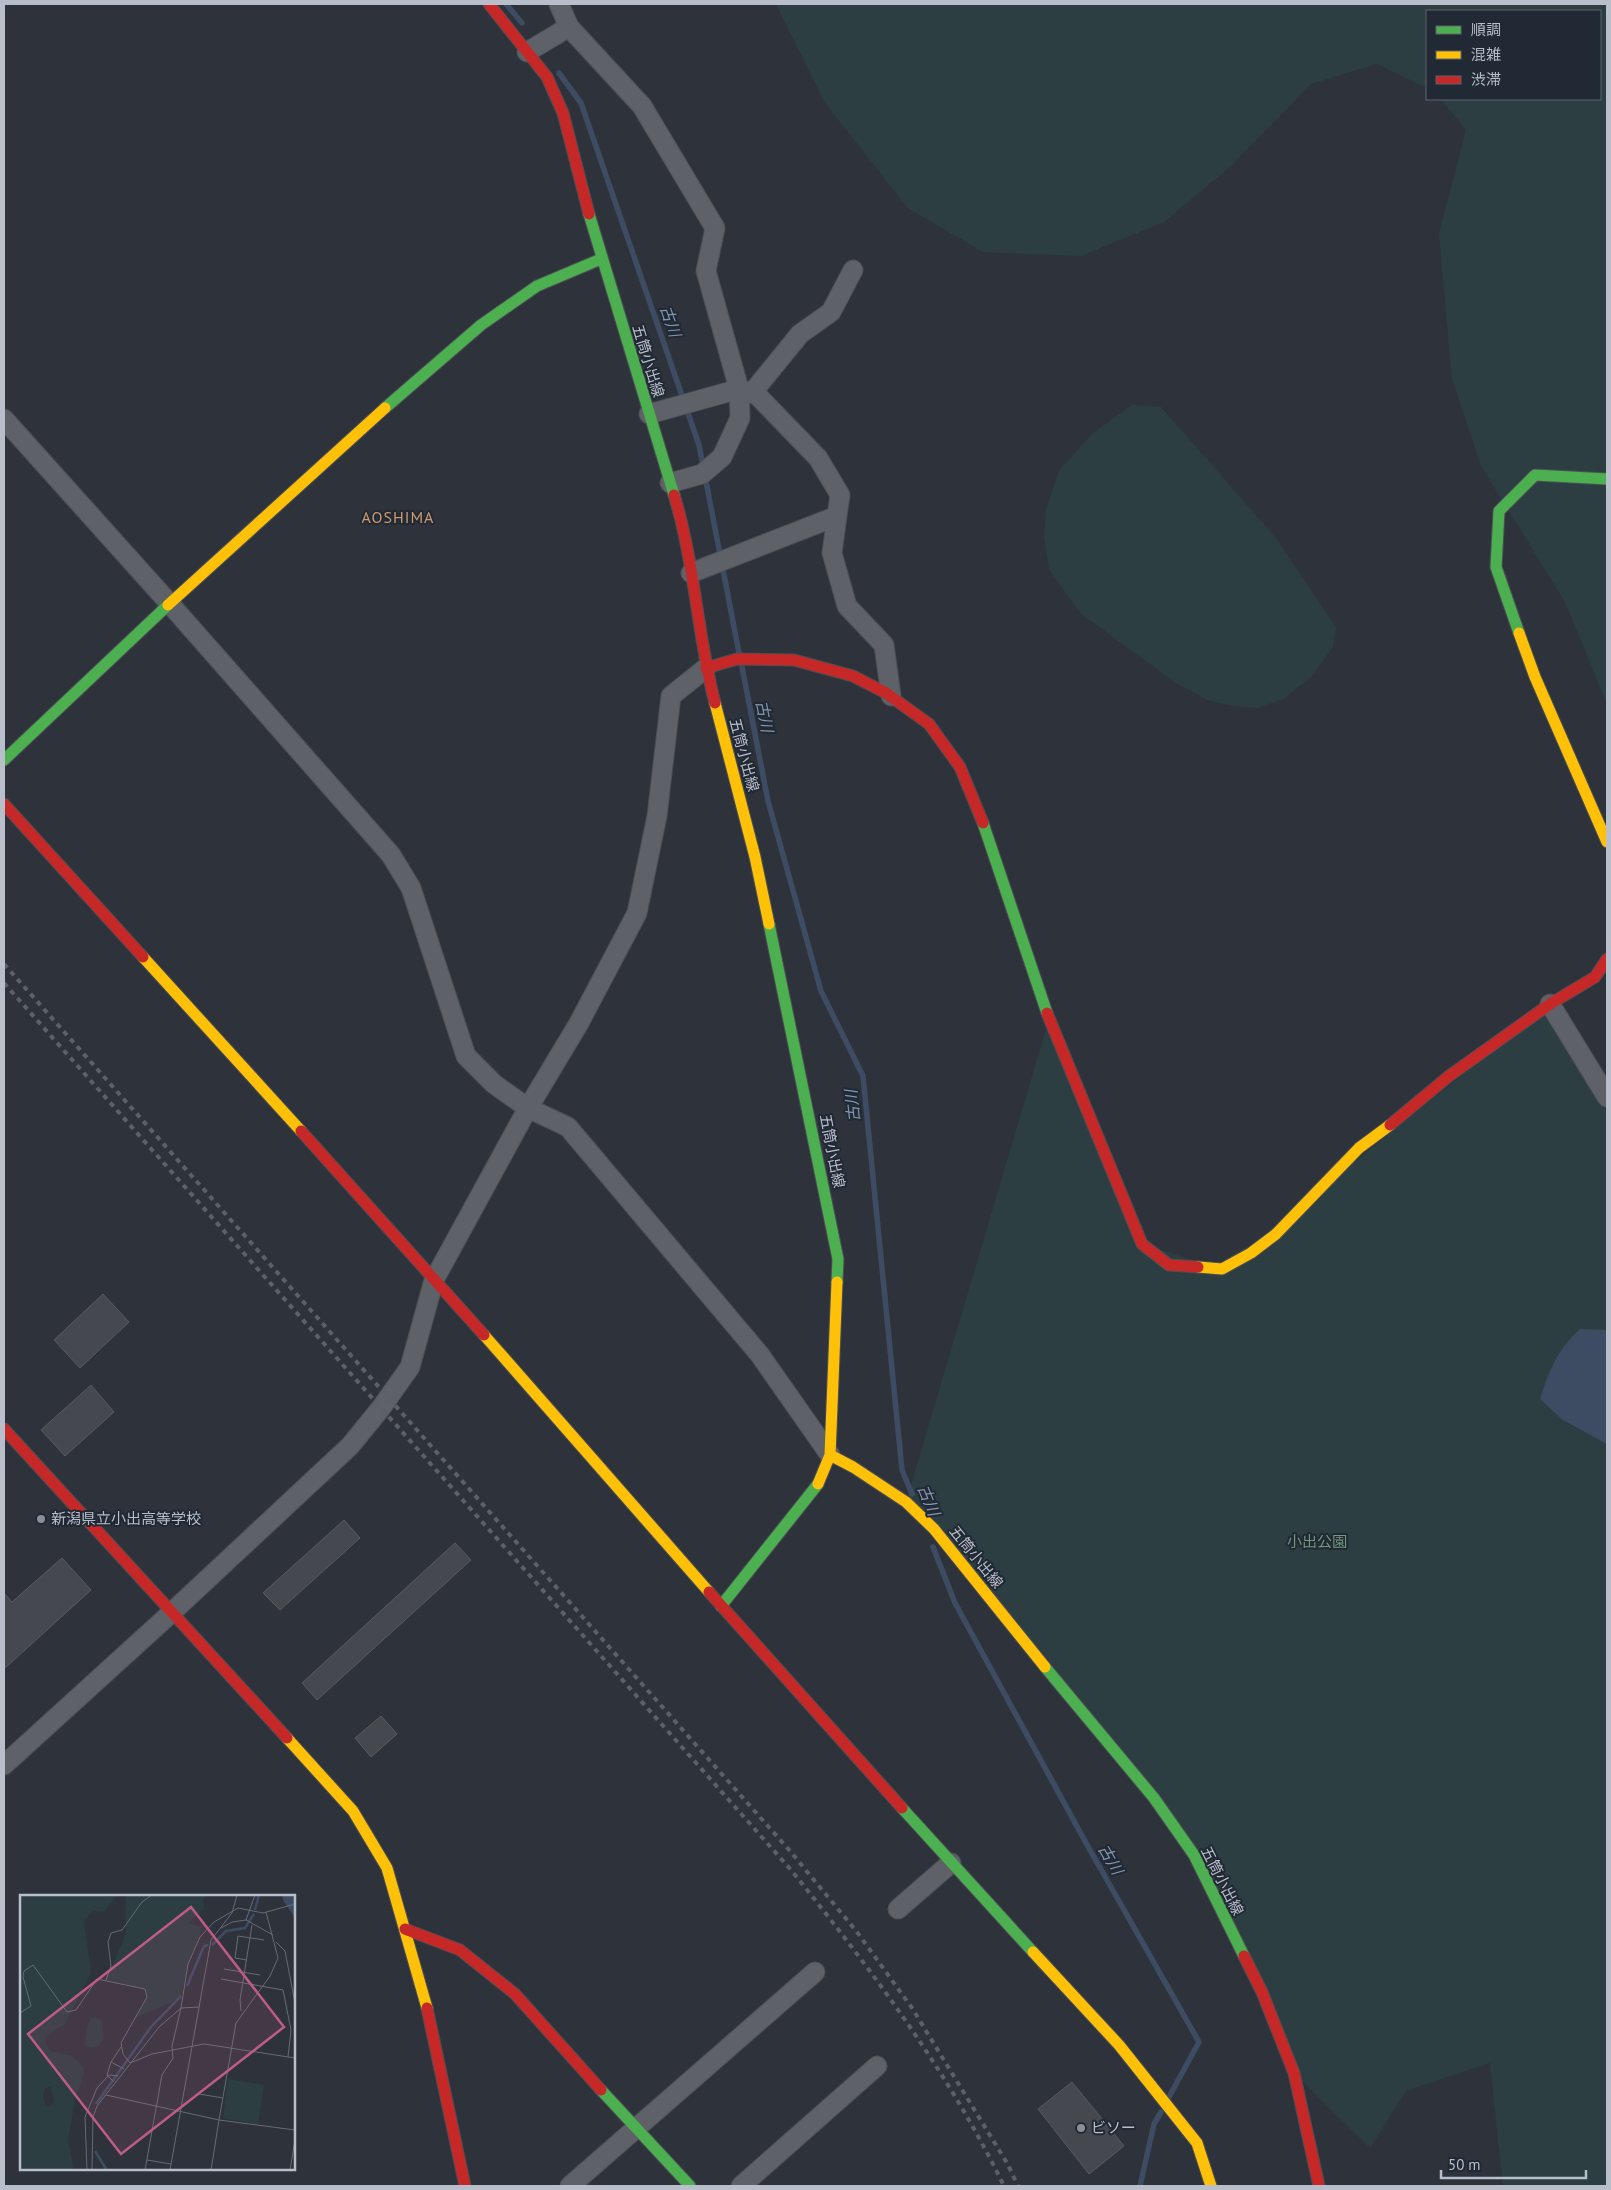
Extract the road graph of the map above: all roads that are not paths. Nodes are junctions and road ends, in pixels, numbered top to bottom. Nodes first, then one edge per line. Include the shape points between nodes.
1 (489, 4) edge
2 (559, 4) edge
3 (569, 27) junction
4 (527, 52) junction
5 (601, 259) junction
6 (853, 270) dead end
7 (745, 391) junction
8 (649, 414) junction
9 (4, 419) edge
10 (1607, 479) edge
11 (670, 483) junction
12 (837, 516) junction
13 (691, 573) junction
14 (170, 604) junction
15 (706, 668) junction
16 (890, 696) junction
17 (4, 760) edge
18 (4, 804) edge
19 (1607, 842) edge
20 (1607, 960) edge
21 (1550, 1004) junction
22 (1607, 1097) edge
23 (528, 1108) junction
24 (434, 1280) junction
25 (4, 1430) edge
26 (830, 1455) junction
27 (721, 1606) junction
28 (170, 1614) junction
29 (4, 1766) edge
30 (951, 1863) junction
31 (898, 1909) dead end
32 (405, 1929) junction
33 (816, 1972) dead end
34 (877, 2066) dead end
35 (635, 2128) junction
36 (465, 2186) edge
37 (570, 2186) edge
38 (690, 2186) edge
39 (741, 2186) edge
40 (1211, 2186) edge
41 (1319, 2186) edge

1 - 4 street, 五筒小出線
2 - 3 street
3 - 4 street
3 - 7 street via 642,106 715,228 706,271
4 - 5 street, 五筒小出線 via 547,77 563,113
5 - 8 street, 五筒小出線
5 - 14 street via 537,286 481,326 431,367
6 - 7 street via 831,312 800,334
7 - 8 street
7 - 11 street via 740,418 722,457 702,474
7 - 12 street via 757,395 818,458 840,495
8 - 11 street, 五筒小出線
9 - 14 street
10 - 19 street via 1535,475 1499,511 1496,567 1535,676
11 - 13 street, 五筒小出線
12 - 13 street
12 - 16 street via 832,553 847,606 884,645
13 - 15 street, 五筒小出線
14 - 17 street
14 - 23 street via 390,855 411,888 466,1056 494,1084
15 - 16 street via 737,659 794,660 853,676
15 - 23 street via 671,696 657,816 637,913 579,1023
15 - 26 street, 五筒小出線 via 756,857 838,1259
16 - 21 street via 929,724 960,767 991,844 1049,1019 1111,1171 1142,1244 1169,1265 1222,1268 1251,1253 1276,1234 1359,1148 1448,1076
18 - 24 street
20 - 21 street via 1595,977
21 - 22 street
23 - 24 street
23 - 26 street via 568,1127 760,1355
24 - 27 street
24 - 28 street via 410,1367 381,1408 350,1446
25 - 28 street
26 - 27 street via 819,1483 807,1500
26 - 41 street, 五筒小出線 via 906,1502 934,1529 1154,1798 1194,1855 1262,1992 1294,2073
27 - 30 street
28 - 29 street
28 - 32 street via 353,1811 387,1868
30 - 31 street
30 - 40 street via 1119,2045 1197,2143
32 - 35 street via 460,1950 515,1994
32 - 36 street via 421,1982
33 - 35 street
34 - 39 street
35 - 37 street
35 - 38 street

